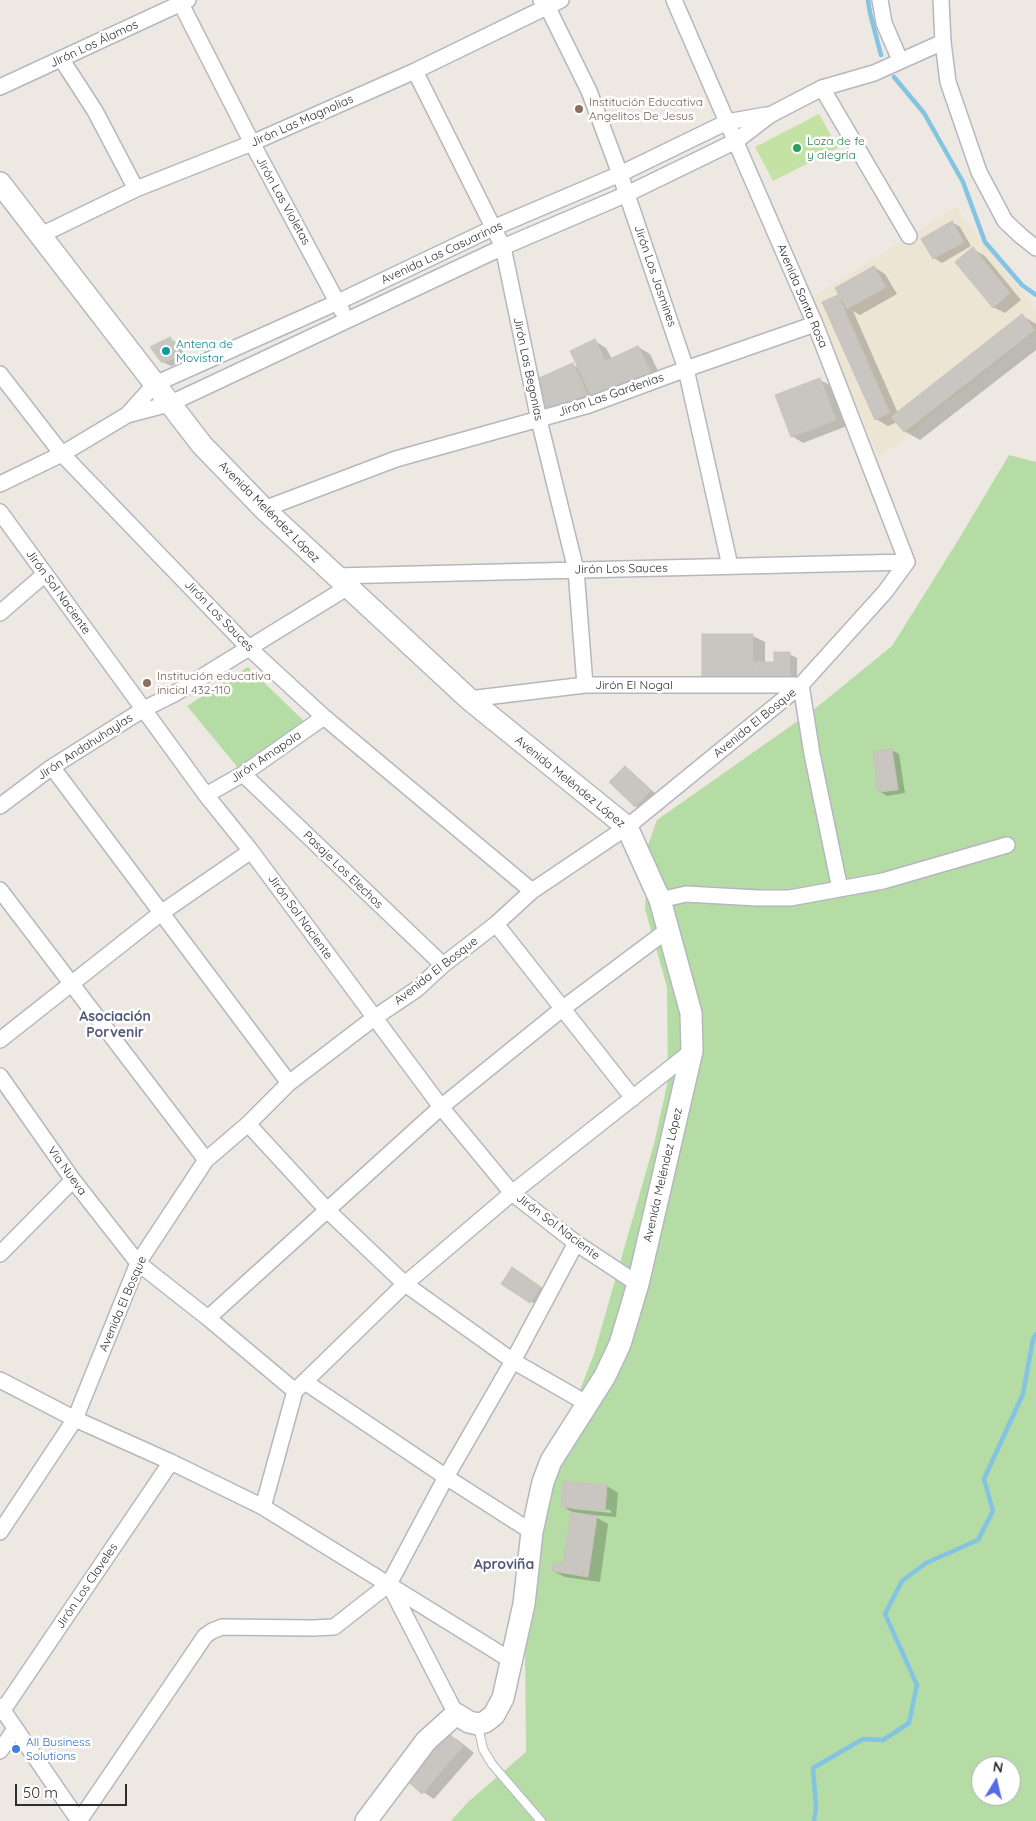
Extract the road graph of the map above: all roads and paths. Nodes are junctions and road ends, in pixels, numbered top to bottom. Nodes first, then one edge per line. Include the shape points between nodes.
1 (561, 0) edge
2 (674, 0) edge
3 (880, 0) edge
4 (941, 0) edge
5 (183, 1) edge
6 (544, 3) edge
7 (943, 42) junction
8 (62, 60) junction
9 (900, 60) junction
10 (415, 71) junction
11 (0, 87) edge
12 (822, 88) junction
13 (770, 115) junction
14 (727, 122) junction
15 (736, 140) junction
16 (252, 143) junction
17 (620, 174) junction
18 (0, 183) edge
19 (136, 189) junction
20 (627, 194) junction
21 (493, 228) junction
22 (41, 234) junction
23 (909, 236) dead end
24 (503, 247) junction
25 (1036, 248) edge
26 (338, 302) junction
27 (346, 320) junction
28 (815, 324) junction
29 (686, 368) junction
30 (0, 374) edge
31 (155, 384) junction
32 (170, 404) junction
33 (127, 415) junction
34 (539, 420) junction
35 (62, 454) junction
36 (0, 484) edge
37 (264, 509) junction
38 (0, 512) edge
39 (907, 562) junction
40 (730, 566) junction
41 (576, 570) junction
42 (46, 574) junction
43 (341, 581) junction
44 (0, 613) edge
45 (248, 647) junction
46 (585, 685) junction
47 (801, 685) junction
48 (469, 699) junction
49 (144, 709) junction
50 (324, 718) junction
51 (52, 767) junction
52 (243, 774) junction
53 (206, 795) junction
54 (0, 806) edge
55 (627, 827) junction
56 (1007, 845) dead end
57 (251, 851) junction
58 (840, 889) junction
59 (0, 890) edge
60 (532, 891) junction
61 (660, 900) junction
62 (161, 913) junction
63 (496, 924) junction
64 (669, 929) junction
65 (443, 965) junction
66 (71, 983) junction
67 (562, 1009) junction
68 (374, 1018) junction
69 (0, 1040) edge
70 (692, 1051) junction
71 (0, 1076) edge
72 (289, 1083) junction
73 (633, 1098) junction
74 (441, 1107) junction
75 (248, 1124) junction
76 (206, 1160) junction
77 (73, 1180) junction
78 (512, 1193) junction
79 (328, 1211) junction
80 (576, 1243) junction
81 (0, 1254) edge
82 (138, 1263) junction
83 (405, 1284) junction
84 (638, 1284) junction
85 (208, 1318) junction
86 (513, 1361) junction
87 (0, 1380) edge
88 (300, 1386) junction
89 (586, 1404) junction
90 (75, 1419) junction
91 (171, 1462) junction
92 (446, 1477) junction
93 (263, 1507) junction
94 (0, 1532) edge
95 (532, 1532) junction
96 (389, 1584) junction
97 (512, 1661) junction
98 (1, 1708) edge
99 (456, 1714) junction
100 (478, 1724) junction
101 (15, 1728) junction
102 (0, 1751) edge
103 (79, 1821) edge
104 (366, 1821) edge
105 (542, 1821) edge

1 - 6 street, Jirón Las Magnolias
2 - 14 street, Avenida Santa Rosa
3 - 9 street via 884,23
4 - 7 street
5 - 8 street, Jirón Los Álamos
5 - 16 street, Jirón Las Violetas
6 - 10 street, Jirón Las Magnolias
6 - 17 street, Jirón Los Jasmines via 589,91
7 - 9 street, Avenida Las Casuarinas
7 - 25 street via 948,82 979,172 1005,220
8 - 11 street, Jirón Los Álamos
8 - 19 street via 95,111
9 - 12 street, Avenida Las Casuarinas via 874,73
10 - 16 street, Jirón Las Magnolias
10 - 21 street, Jirón Las Begonias
12 - 13 street, Avenida Las Casuarinas
12 - 23 street
13 - 14 street, Avenida Las Casuarinas
13 - 15 street, Avenida Las Casuarinas
14 - 15 street, Avenida Santa Rosa
14 - 17 street, Avenida Las Casuarinas
15 - 20 street, Avenida Las Casuarinas
15 - 28 street, Avenida Santa Rosa
16 - 19 street, Jirón Las Magnolias
16 - 26 street, Jirón Las Violetas
17 - 20 street, Jirón Los Jasmines
17 - 21 street, Avenida Las Casuarinas
18 - 22 street, Avenida Meléndez López
19 - 22 street, Jirón Las Magnolias
20 - 24 street, Avenida Las Casuarinas
20 - 29 street, Jirón Los Jasmines
21 - 24 street, Jirón Las Begonias
21 - 26 street, Avenida Las Casuarinas
22 - 31 street, Avenida Meléndez López
24 - 27 street, Avenida Las Casuarinas
24 - 34 street, Jirón Las Begonias
26 - 27 street, Jirón Las Violetas
26 - 31 street, Avenida Las Casuarinas
27 - 32 street, Avenida Las Casuarinas
28 - 29 street, Jirón Las Gardenias
28 - 39 street, Avenida Santa Rosa
29 - 34 street, Jirón Las Gardenias via 589,405
29 - 40 street, Jirón Los Jasmines
30 - 35 street, Jirón Los Sauces
31 - 32 street, Avenida Meléndez López
31 - 33 street, Avenida Las Casuarinas
32 - 33 street, Avenida Las Casuarinas
32 - 37 street, Avenida Meléndez López via 202,444
33 - 35 street, Avenida Las Casuarinas
34 - 37 street, Jirón Las Gardenias via 396,459
34 - 41 street, Jirón Las Begonias
35 - 36 street, Avenida Las Casuarinas
35 - 45 street, Jirón Los Sauces
37 - 43 street, Avenida Meléndez López
38 - 42 street, Jirón Sol Naciente
39 - 40 street, Jirón Los Sauces
39 - 47 street, Avenida El Bosque via 885,592
40 - 41 street, Jirón Los Sauces
41 - 43 street, Jirón Los Sauces
41 - 46 street, Jirón Las Begonias
42 - 44 street
42 - 49 street, Jirón Sol Naciente
43 - 45 street
43 - 48 street, Avenida Meléndez López
45 - 49 street, Jirón Andahuhaylas
45 - 50 street, Jirón Los Sauces
46 - 47 street, Jirón El Nogal
46 - 48 street, Jirón El Nogal
47 - 55 street, Avenida El Bosque
47 - 58 street
48 - 55 street, Avenida Meléndez López
49 - 51 street, Jirón Andahuhaylas
49 - 53 street, Jirón Sol Naciente
50 - 52 street, Jirón Amapola
50 - 60 street, Jirón Los Sauces
51 - 54 street, Jirón Andahuhaylas
51 - 62 street
52 - 53 street, Jirón Amapola
52 - 65 street, Pasaje Los Elechos
53 - 57 street, Jirón Sol Naciente
55 - 60 street, Avenida El Bosque
55 - 61 street, Avenida Meléndez López
56 - 58 street via 883,881
57 - 62 street
57 - 68 street, Jirón Sol Naciente
58 - 61 street via 790,898 686,894
59 - 66 street
60 - 63 street, Avenida El Bosque
61 - 64 street, Avenida Meléndez López
62 - 66 street
62 - 72 street
63 - 65 street, Avenida El Bosque
63 - 67 street
64 - 67 street
64 - 70 street, Avenida Meléndez López via 692,1013
65 - 68 street, Avenida El Bosque via 417,989
66 - 69 street
66 - 76 street
67 - 73 street
67 - 74 street
68 - 72 street, Avenida El Bosque
68 - 74 street, Jirón Sol Naciente
70 - 73 street
70 - 84 street, Avenida Meléndez López
71 - 77 street, Via Nueva
72 - 75 street, Avenida El Bosque
73 - 78 street
74 - 78 street, Jirón Sol Naciente
74 - 79 street
75 - 76 street, Avenida El Bosque
75 - 79 street
76 - 82 street, Avenida El Bosque
77 - 81 street
77 - 82 street, Via Nueva
78 - 80 street, Jirón Sol Naciente
78 - 83 street
79 - 83 street
79 - 85 street
80 - 84 street, Jirón Sol Naciente
80 - 86 street
82 - 85 street, Via Nueva
82 - 90 street, Avenida El Bosque
83 - 86 street
83 - 88 street
84 - 89 street, Avenida Meléndez López via 620,1344 605,1376
85 - 88 street, Via Nueva
86 - 89 street
86 - 92 street
87 - 90 street
88 - 92 street, Via Nueva
88 - 93 street
89 - 95 street, Avenida Meléndez López via 542,1482
90 - 91 street
90 - 94 street, Avenida El Bosque
91 - 93 street
91 - 98 street, Jirón Los Claveles
92 - 95 street, Via Nueva
92 - 96 street
93 - 96 street
95 - 97 street, Avenida Meléndez López via 524,1604
96 - 97 street
96 - 99 street
96 - 103 street via 334,1627 222,1627 204,1636
97 - 100 street, Avenida Meléndez López via 494,1715
98 - 101 street
99 - 100 street
99 - 104 street via 426,1741
100 - 105 lane via 483,1749 492,1764
101 - 102 street
101 - 103 street

